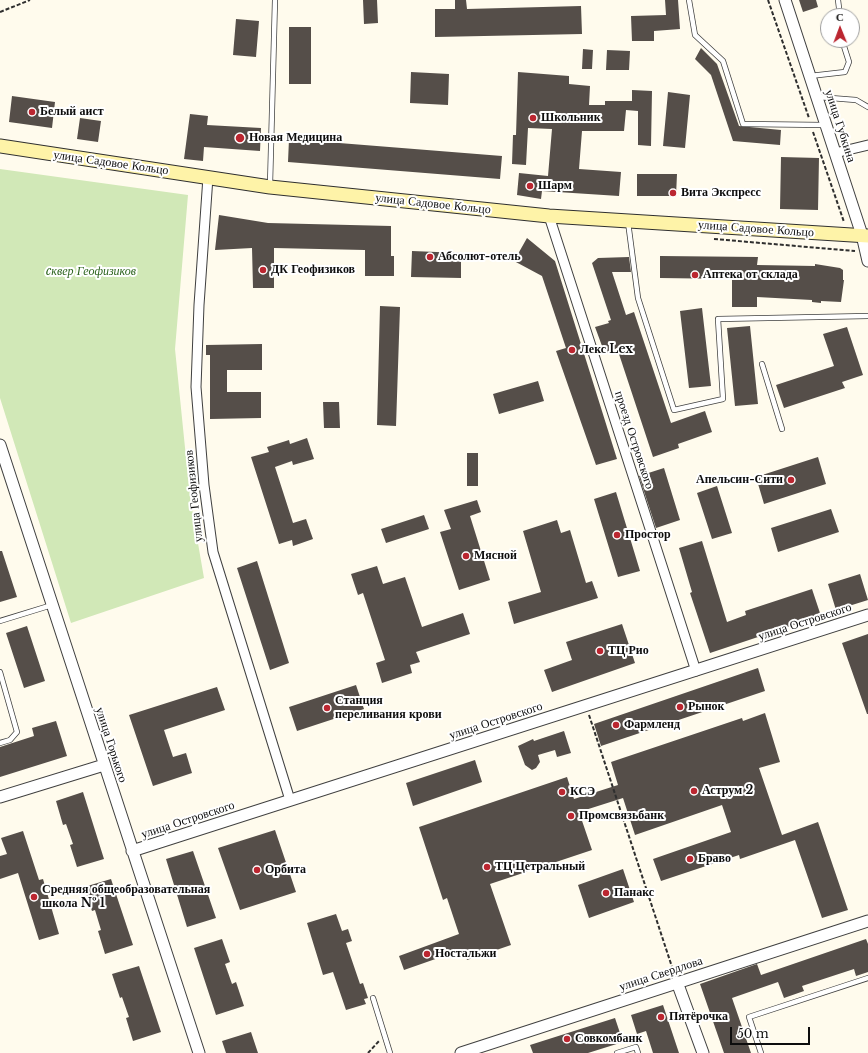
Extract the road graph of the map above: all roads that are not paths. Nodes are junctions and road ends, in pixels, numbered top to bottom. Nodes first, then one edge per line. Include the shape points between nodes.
1 (275, 0) edge
2 (690, 0) edge
3 (785, 0) edge
4 (845, 48) edge
5 (810, 76) junction
6 (817, 97) junction
7 (868, 107) edge
8 (826, 125) junction
9 (868, 145) edge
10 (0, 146) edge
11 (835, 153) junction
12 (208, 177) junction
13 (270, 187) junction
14 (549, 216) junction
15 (628, 220) junction
16 (865, 236) edge
17 (868, 261) edge
18 (868, 316) edge
19 (762, 364) dead end
20 (782, 429) dead end
21 (0, 445) edge
22 (52, 605) junction
23 (868, 615) edge
24 (0, 621) edge
25 (696, 671) junction
26 (0, 672) edge
27 (0, 743) edge
28 (104, 765) junction
29 (0, 798) edge
30 (290, 800) junction
31 (132, 851) junction
32 (868, 921) edge
33 (868, 978) edge
34 (677, 982) junction
35 (373, 998) dead end
36 (199, 1053) edge
37 (390, 1053) edge
38 (461, 1053) edge
39 (617, 1053) edge
40 (638, 1053) edge
41 (704, 1053) edge
42 (761, 1053) edge

1 - 13 lane
2 - 8 lane via 695,34 723,61 743,124
3 - 5 street, улица Губкина
4 - 5 lane via 849,62 846,72
5 - 6 street, улица Губкина
6 - 7 lane via 856,100
6 - 8 street, улица Губкина
8 - 11 street, улица Губкина
9 - 11 street
10 - 12 main road, улица Садовое Кольцо
11 - 16 street, улица Губкина
12 - 13 main road, улица Садовое Кольцо
12 - 30 street, улица Геофизиков via 196,387 204,485 213,552
13 - 14 main road, улица Садовое Кольцо
14 - 15 main road, улица Садовое Кольцо
14 - 25 street, проезд Островского
15 - 16 main road, улица Садовое Кольцо
15 - 18 lane via 638,298 674,410 723,399 718,319
16 - 17 street, улица Губкина
19 - 20 lane
21 - 22 street, улица Горького
22 - 24 lane
22 - 28 street, улица Горького
23 - 25 street, улица Островского
25 - 30 street, улица Островского
26 - 27 lane via 17,732 10,740
28 - 29 street
28 - 31 street, улица Горького
30 - 31 street, улица Островского
31 - 36 street, улица Горького
32 - 34 street, улица Свердлова
33 - 42 lane via 749,1017
34 - 38 street, улица Свердлова
34 - 41 street
35 - 37 lane
39 - 40 lane via 636,1047

